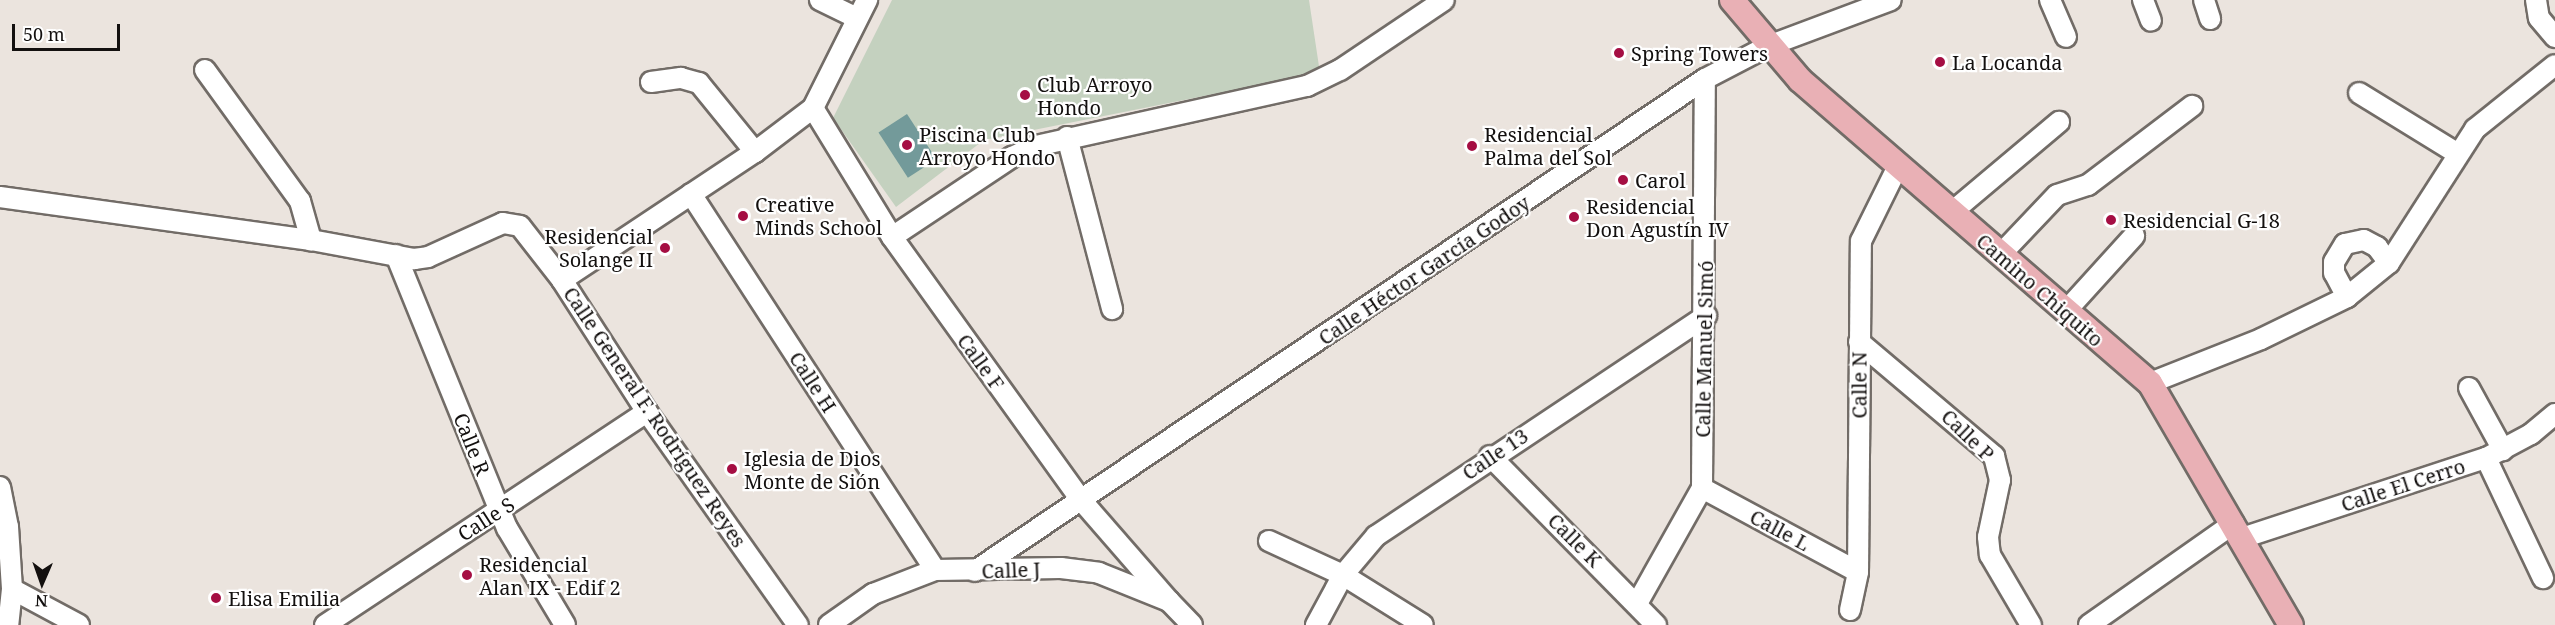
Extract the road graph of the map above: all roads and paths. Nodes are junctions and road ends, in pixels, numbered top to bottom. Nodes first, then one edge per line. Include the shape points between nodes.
1 (820, 0) edge
2 (867, 0) edge
3 (1444, 0) edge
4 (1732, 0) edge
5 (1891, 0) edge
6 (2050, 0) edge
7 (2143, 0) edge
8 (2536, 0) edge
9 (857, 18) junction
10 (2151, 21) dead end
11 (2066, 37) dead end
12 (2555, 37) edge
13 (1768, 46) junction
14 (2555, 65) edge
15 (205, 70) dead end
16 (1705, 79) junction
17 (651, 82) dead end
18 (2359, 93) dead end
19 (2192, 106) dead end
20 (813, 108) junction
21 (2059, 122) dead end
22 (1066, 137) junction
23 (755, 152) junction
24 (2458, 154) junction
25 (1897, 168) junction
26 (692, 194) junction
27 (0, 197) edge
28 (1952, 212) junction
29 (2134, 236) dead end
30 (892, 237) junction
31 (311, 240) junction
32 (2001, 254) junction
33 (396, 255) junction
34 (2389, 263) junction
35 (562, 280) junction
36 (2347, 297) junction
37 (1112, 309) dead end
38 (2065, 312) junction
39 (1706, 316) junction
40 (1859, 342) junction
41 (2150, 383) junction
42 (2469, 388) dead end
43 (647, 412) junction
44 (2555, 414) edge
45 (2495, 454) junction
46 (1490, 456) junction
47 (0, 487) edge
48 (1702, 488) junction
49 (1082, 501) junction
50 (500, 511) junction
51 (2238, 530) junction
52 (1269, 542) dead end
53 (935, 570) junction
54 (975, 571) junction
55 (1858, 572) junction
56 (1343, 575) junction
57 (2543, 578) dead end
58 (12, 589) junction
59 (1169, 601) junction
60 (1638, 602) junction
61 (1850, 610) dead end
62 (8, 625) edge
63 (79, 625) edge
64 (325, 625) edge
65 (565, 625) edge
66 (798, 625) edge
67 (829, 625) edge
68 (1192, 625) edge
69 (1316, 625) edge
70 (1423, 625) edge
71 (1656, 625) edge
72 (2031, 625) edge
73 (2089, 625) edge
74 (2291, 625) edge

1 - 9 street
2 - 9 street
3 - 22 street via 1340,70 1307,86
4 - 13 main road, Camino Chiquito
5 - 13 street, Calle Héctor García Godoy
6 - 11 street
7 - 10 street
8 - 12 street via 2539,18
9 - 20 street
13 - 16 street, Calle Héctor García Godoy
13 - 25 main road, Camino Chiquito
14 - 24 street via 2475,129
15 - 31 street via 300,201
16 - 39 street, Calle Manuel Simó
16 - 49 street, Calle Héctor García Godoy
17 - 23 street via 681,78 699,83
18 - 24 street
19 - 32 street via 2088,185 2056,195
20 - 23 street
20 - 30 street, Calle F
21 - 28 street
22 - 30 street via 1012,157
22 - 37 street
23 - 26 street
24 - 34 street
25 - 28 main road, Camino Chiquito
25 - 40 street, Calle N via 1861,241
26 - 35 street
26 - 53 street, Calle H
27 - 31 street
28 - 32 main road, Camino Chiquito
29 - 38 street
30 - 49 street, Calle F
31 - 33 street
32 - 38 main road, Camino Chiquito
33 - 35 street, Calle General F. Rodríguez Reyes via 428,258 503,223 520,226
33 - 50 street, Calle R
34 - 36 street
34 - 36 street via 2378,247 2364,240 2345,244 2334,262 2334,273
35 - 43 street, Calle General F. Rodríguez Reyes
36 - 41 street via 2261,339
38 - 41 main road, Camino Chiquito
39 - 46 street, Calle 13
39 - 48 street, Calle Manuel Simó
40 - 55 street, Calle N
40 - 72 street, Calle P via 1994,456 2000,480 1988,545
41 - 51 main road, Camino Chiquito
42 - 45 street
43 - 50 street, Calle S
43 - 66 street, Calle General F. Rodríguez Reyes
44 - 45 street, Calle El Cerro
45 - 51 street, Calle El Cerro
45 - 57 street
46 - 56 street, Calle 13 via 1376,536
46 - 60 street, Calle K
47 - 58 street via 8,527
48 - 55 street, Calle L
48 - 60 street, Calle Manuel Simó
49 - 54 street, Calle Héctor García Godoy
49 - 59 street, Calle F
50 - 64 street, Calle S
50 - 65 street, Calle R
51 - 73 street, Calle El Cerro
51 - 74 main road, Camino Chiquito
52 - 56 street
53 - 54 street, Calle J
53 - 67 street, Calle J via 873,594
54 - 59 street, Calle J via 1061,568 1099,573
55 - 61 street, Calle N
56 - 69 street, Calle 13
56 - 70 street
58 - 62 street
58 - 63 street
59 - 68 street, Calle J
60 - 71 street, Calle K

